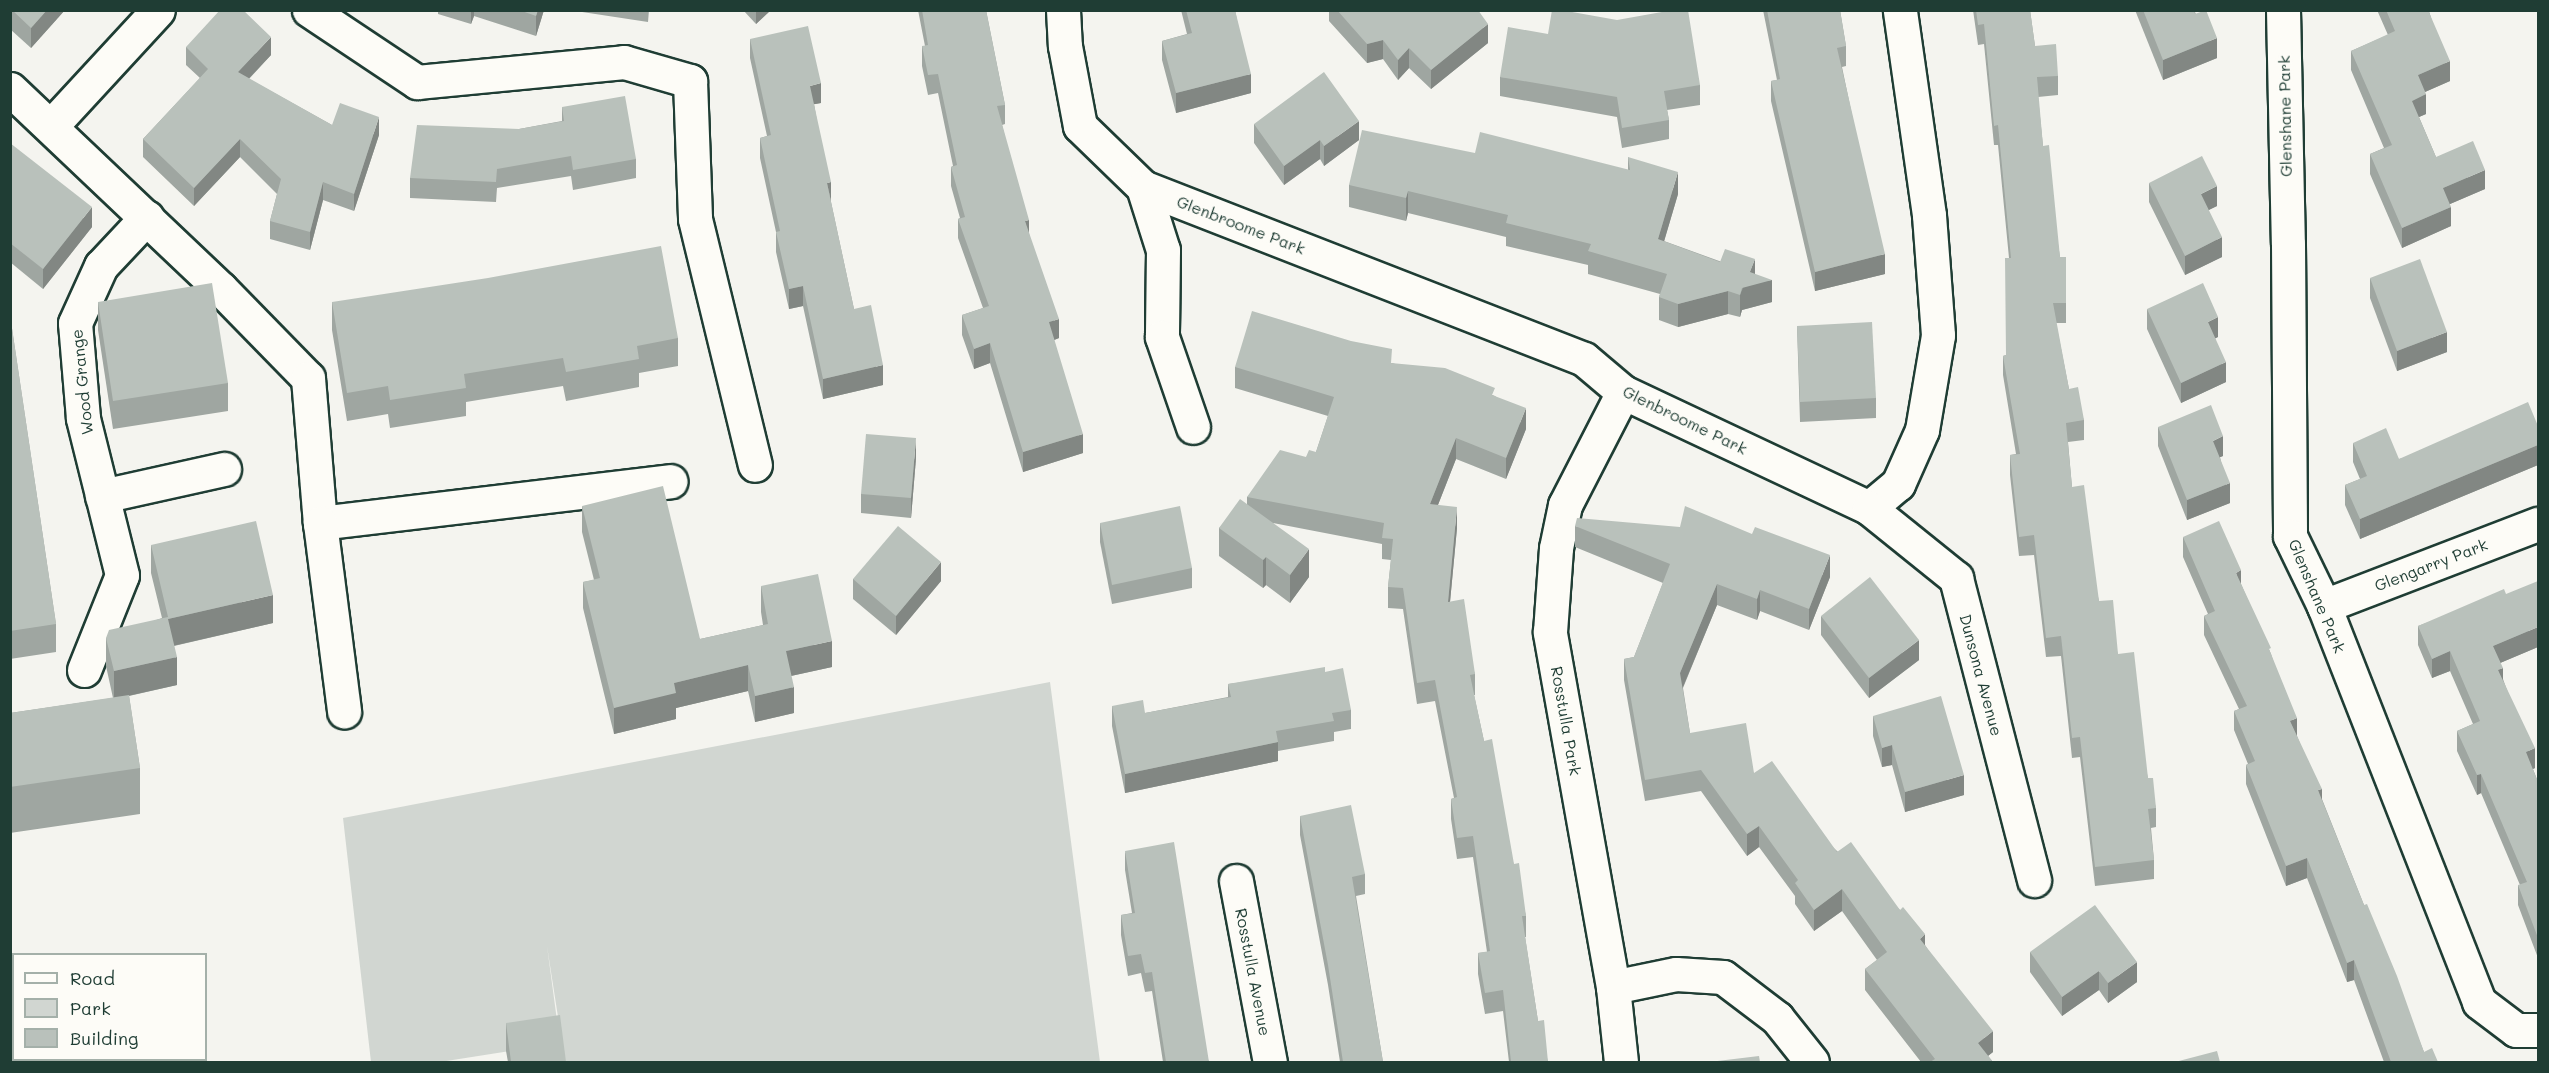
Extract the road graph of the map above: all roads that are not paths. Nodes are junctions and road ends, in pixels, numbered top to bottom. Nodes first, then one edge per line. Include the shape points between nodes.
1 (158, 10) edge
2 (309, 10) edge
3 (1063, 10) edge
4 (1900, 10) edge
5 (2283, 10) edge
6 (10, 89) edge
7 (52, 125) junction
8 (1143, 187) junction
9 (147, 217) junction
10 (1623, 392) junction
11 (1194, 427) dead end
12 (755, 465) dead end
13 (224, 469) dead end
14 (670, 481) dead end
15 (102, 496) junction
16 (1869, 508) junction
17 (320, 523) junction
18 (2538, 524) edge
19 (2324, 606) junction
20 (84, 670) dead end
21 (344, 711) dead end
22 (1236, 880) dead end
23 (2034, 880) dead end
24 (1613, 987) junction
25 (2527, 1030) edge
26 (1270, 1062) edge
27 (1621, 1062) edge
28 (1812, 1062) edge

1 - 7 street
2 - 12 street via 417,82 624,62 690,81 695,219
3 - 8 street, Glenbroome Park via 1065,46 1080,126
4 - 16 street via 1929,215 1938,335 1922,430 1898,484
5 - 19 street, Glenshane Park via 2290,536
6 - 7 street
7 - 9 street
8 - 10 street, Glenbroome Park via 1584,359
8 - 11 street via 1163,250 1162,337
9 - 15 street, Wood Grange via 101,266 75,323 83,418
9 - 17 street via 308,378
10 - 16 street, Glenbroome Park
10 - 24 street, Rosstulla Park via 1565,506 1556,548 1550,632
13 - 15 street
14 - 17 street
15 - 20 street, Wood Grange via 122,574
16 - 23 street, Dunsona Avenue via 1956,578
17 - 21 street
18 - 19 street, Glengarry Park
19 - 25 street, Glenshane Park via 2479,1002
22 - 26 street, Rosstulla Avenue
24 - 27 street, Rosstulla Park
24 - 28 street via 1676,974 1723,977 1777,1018

